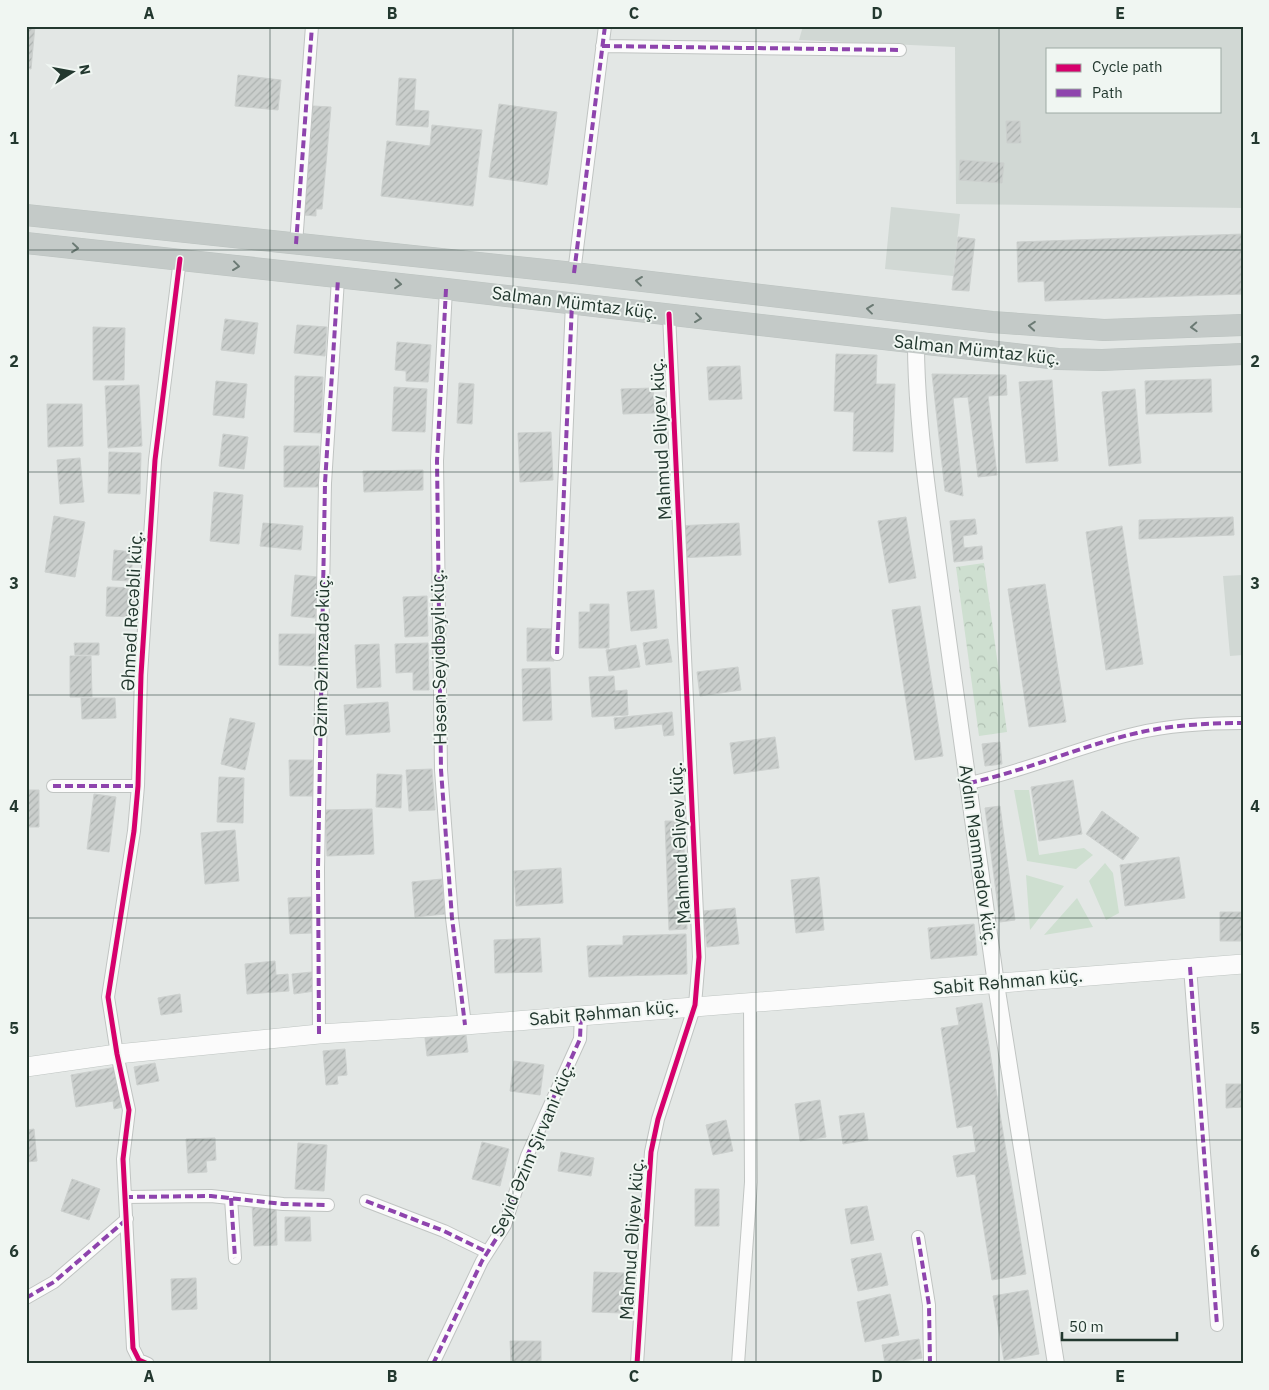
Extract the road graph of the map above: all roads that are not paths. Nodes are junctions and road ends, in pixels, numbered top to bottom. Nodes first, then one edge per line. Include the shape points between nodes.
1 (312, 26) edge
2 (605, 26) edge
3 (602, 46) junction
4 (900, 50) dead end
5 (27, 219) edge
6 (26, 243) edge
7 (296, 244) junction
8 (180, 259) junction
9 (574, 273) junction
10 (338, 278) junction
11 (446, 288) junction
12 (781, 298) junction
13 (572, 303) junction
14 (669, 314) junction
15 (919, 315) junction
16 (1243, 325) edge
17 (777, 328) junction
18 (916, 344) junction
19 (1243, 354) edge
20 (557, 654) dead end
21 (1243, 723) edge
22 (969, 784) junction
23 (53, 786) dead end
24 (138, 786) junction
25 (1243, 964) edge
26 (1190, 967) junction
27 (996, 984) junction
28 (750, 1002) junction
29 (696, 1005) junction
30 (581, 1014) junction
31 (464, 1025) junction
32 (320, 1034) junction
33 (116, 1054) junction
34 (26, 1067) edge
35 (125, 1197) junction
36 (231, 1198) junction
37 (366, 1202) dead end
38 (328, 1205) dead end
39 (127, 1219) junction
40 (918, 1237) dead end
41 (487, 1252) junction
42 (235, 1258) dead end
43 (26, 1298) edge
44 (1217, 1326) dead end
45 (148, 1364) edge
46 (433, 1364) edge
47 (637, 1364) edge
48 (738, 1364) edge
49 (930, 1364) edge
50 (1056, 1364) edge

1 - 7 street
2 - 3 street
3 - 4 street
3 - 9 street
5 - 7 highway
6 -> 8 highway, Salman Mümtaz küç.
7 - 9 highway
8 -> 10 highway, Salman Mümtaz küç.
8 - 24 street, Əhməd Rəcəbli küç. via 155,460 141,675
12 -> 9 highway
9 - 13 highway
10 -> 11 highway, Salman Mümtaz küç.
10 - 32 street, Əzim Əzimzadə küç. via 325,492 318,869
11 - 13 highway, Salman Mümtaz küç.
11 - 31 street, Həsən Seyidbəyli küç. via 437,461 440,770
15 -> 12 highway
12 - 17 highway
13 - 14 highway, Salman Mümtaz küç.
13 - 20 street
14 -> 17 highway, Salman Mümtaz küç.
14 - 29 street, Mahmud Əliyev küç. via 699,957
16 -> 15 highway via 1095,329
15 - 18 highway
17 - 18 highway, Salman Mümtaz küç.
18 - 19 highway, Salman Mümtaz küç. via 1058,359
18 - 22 street, Aydın Məmmədov küç. via 920,431
21 - 22 street via 1209,723 1137,733 1004,776
22 - 27 street, Aydın Məmmədov küç.
23 - 24 street
24 - 33 street, Əhməd Rəcəbli küç. via 108,996
25 - 26 main road, Sabit Rəhman küç.
26 - 27 main road, Sabit Rəhman küç.
26 - 44 street
27 - 28 main road, Sabit Rəhman küç.
27 - 50 street, Aydın Məmmədov küç.
28 - 29 main road, Sabit Rəhman küç.
28 - 48 street via 752,1182
29 - 30 main road, Sabit Rəhman küç.
29 - 47 street, Mahmud Əliyev küç. via 658,1119 651,1152
30 - 31 main road, Sabit Rəhman küç.
30 - 41 street, Seyid Əzim Şirvani küç. via 580,1038 527,1156 505,1225
31 - 32 main road, Sabit Rəhman küç.
32 - 33 main road, Sabit Rəhman küç.
33 - 34 main road, Sabit Rəhman küç.
33 - 35 street, Əhməd Rəcəbli küç. via 129,1110 123,1159
35 - 36 street
35 - 39 street, Əhməd Rəcəbli küç.
36 - 38 street
36 - 42 street
37 - 41 street via 444,1231
39 - 43 street via 54,1282
39 - 45 street, Əhməd Rəcəbli küç. via 133,1348 138,1360
40 - 49 street via 929,1304
41 - 46 street, Seyid Əzim Şirvani küç.

